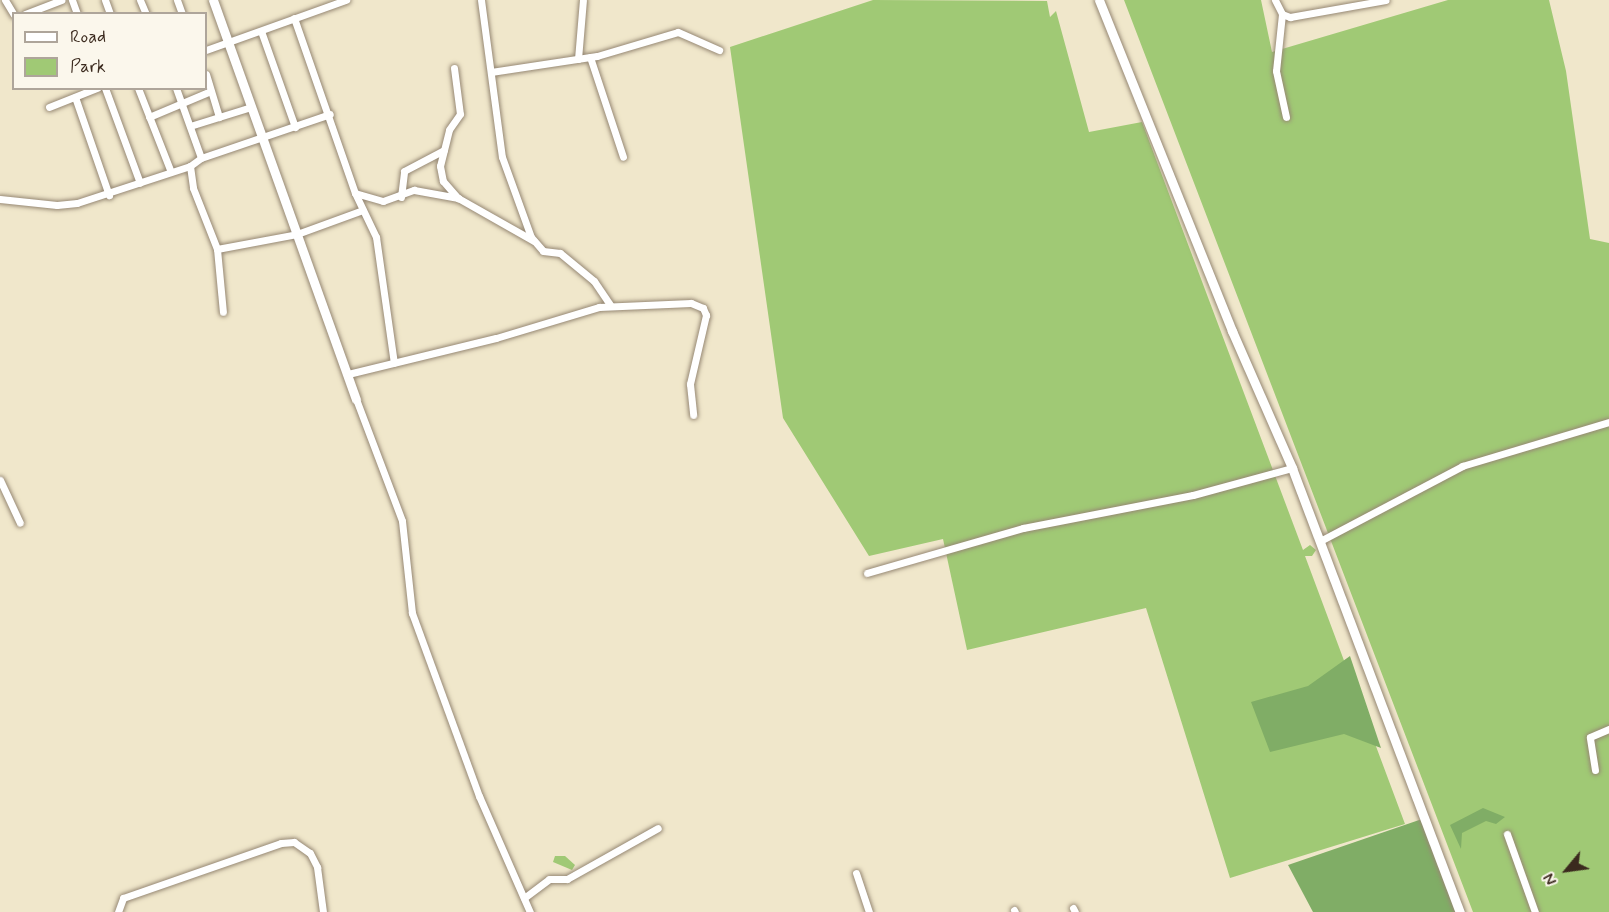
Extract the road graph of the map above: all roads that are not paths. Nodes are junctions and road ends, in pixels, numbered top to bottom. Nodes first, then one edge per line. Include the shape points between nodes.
1 (61, 0) edge
2 (213, 0) edge
3 (346, 0) edge
4 (481, 0) edge
5 (583, 0) edge
6 (1099, 0) edge
7 (1275, 0) edge
8 (1386, 0) edge
9 (30, 12) edge
10 (1282, 14) junction
11 (294, 18) junction
12 (261, 31) junction
13 (228, 41) junction
14 (207, 50) edge
15 (719, 50) dead end
16 (590, 57) junction
17 (578, 59) junction
18 (454, 68) dead end
19 (491, 72) junction
20 (207, 77) edge
21 (92, 90) edge
22 (106, 90) edge
23 (139, 90) edge
24 (177, 90) edge
25 (211, 91) junction
26 (75, 97) junction
27 (181, 103) junction
28 (49, 107) dead end
29 (251, 107) junction
30 (330, 114) junction
31 (149, 117) junction
32 (219, 117) junction
33 (1286, 117) dead end
34 (190, 126) junction
35 (295, 127) junction
36 (263, 138) junction
37 (444, 150) junction
38 (623, 157) dead end
39 (201, 158) junction
40 (190, 166) junction
41 (171, 172) junction
42 (141, 183) junction
43 (355, 193) junction
44 (109, 195) junction
45 (401, 197) junction
46 (458, 198) junction
47 (0, 199) edge
48 (363, 210) junction
49 (297, 234) junction
50 (534, 241) junction
51 (217, 249) junction
52 (610, 305) junction
53 (222, 312) dead end
54 (394, 363) junction
55 (348, 374) junction
56 (357, 399) joint
57 (693, 416) dead end
58 (1609, 422) edge
59 (1292, 468) junction
60 (0, 480) edge
61 (20, 523) dead end
62 (1320, 541) junction
63 (867, 573) dead end
64 (1609, 729) edge
65 (1595, 770) dead end
66 (658, 828) dead end
67 (1507, 834) dead end
68 (856, 873) dead end
69 (524, 898) junction
70 (118, 912) edge
71 (323, 912) edge
72 (530, 912) edge
73 (869, 912) edge
74 (1460, 912) edge
75 (1535, 912) edge

1 - 9 street
2 - 13 street
3 - 11 street
4 - 19 street
5 - 17 street
6 - 59 street via 1232,331
7 - 10 street
8 - 10 street via 1320,15
10 - 33 street via 1276,70
11 - 12 street
11 - 30 street
12 - 13 street
12 - 35 street
13 - 14 street
13 - 29 street
15 - 16 street via 678,32
16 - 17 street
16 - 38 street
17 - 19 street
18 - 37 street via 460,114 449,130
19 - 50 street via 502,157
20 - 25 street
21 - 26 street
22 - 42 street
23 - 31 street
24 - 27 street
25 - 27 street
25 - 32 street
26 - 28 street
26 - 44 street
27 - 31 street
27 - 34 street
29 - 32 street
29 - 36 street
30 - 35 street
30 - 43 street
31 - 41 street
32 - 34 street
34 - 39 street
35 - 36 street
36 - 39 street
36 - 49 street
37 - 45 street via 404,171
37 - 46 street via 440,166 443,181
39 - 40 street
40 - 41 street
40 - 51 street via 196,198
41 - 42 street
42 - 44 street
43 - 45 street via 383,201
43 - 48 street
44 - 47 street via 57,205
45 - 46 street via 414,190
46 - 50 street
48 - 49 street
48 - 54 street via 380,252
49 - 51 street
49 - 55 street
50 - 52 street via 543,251 560,253 594,280
51 - 53 street
52 - 54 street
52 - 57 street via 691,303 704,308 706,315 690,384
54 - 55 street
55 - 56 street
56 - 69 street via 402,521 412,613 478,796
58 - 62 street via 1462,466
59 - 62 street
59 - 63 street via 1193,495 1023,528
60 - 61 street
62 - 74 street
64 - 65 street via 1590,737
66 - 69 street via 567,879 549,879
67 - 75 street
68 - 73 street
69 - 72 street
70 - 71 street via 123,898 281,843 294,842 310,853 317,867

